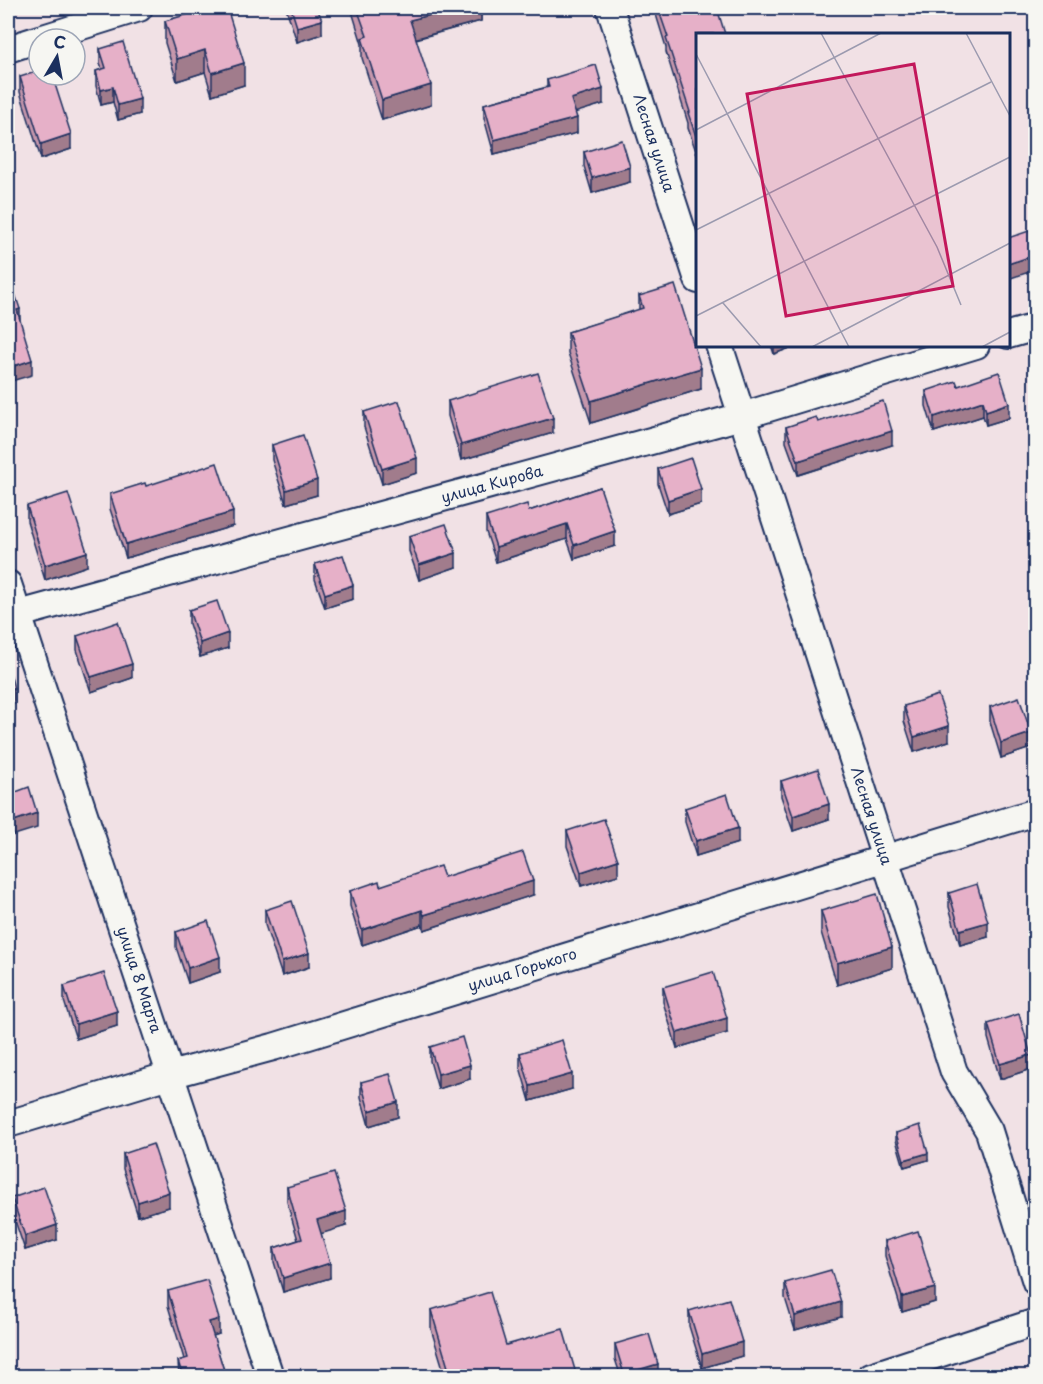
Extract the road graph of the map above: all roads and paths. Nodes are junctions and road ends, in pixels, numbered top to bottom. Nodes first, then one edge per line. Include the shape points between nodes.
1 (139, 8) edge
2 (610, 8) edge
3 (78, 27) edge
4 (27, 43) edge
5 (8, 49) edge
6 (696, 274) edge
7 (1035, 327) edge
8 (1010, 334) edge
9 (719, 346) edge
10 (973, 346) edge
11 (742, 416) junction
12 (8, 584) edge
13 (12, 615) edge
14 (1035, 812) edge
15 (885, 858) junction
16 (170, 1075) junction
17 (8, 1124) edge
18 (1035, 1282) edge
19 (1035, 1322) edge
20 (270, 1377) edge
21 (871, 1377) edge

1 - 3 street
2 - 6 street, Лесная улица
4 - 5 street
7 - 8 street
9 - 11 street, Лесная улица
10 - 11 street, улица Кирова
11 - 13 street, улица Кирова
11 - 15 street, Лесная улица
12 - 13 street, улица 8 Марта
13 - 16 street, улица 8 Марта
14 - 15 street, улица Горького
15 - 16 street, улица Горького via 273,1047
15 - 18 street, Лесная улица via 954,1072 989,1131
16 - 17 street, улица Горького
16 - 20 street, улица 8 Марта
19 - 21 street

